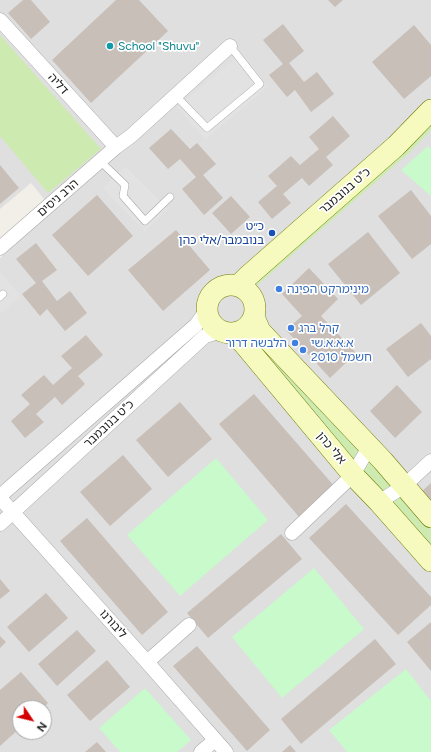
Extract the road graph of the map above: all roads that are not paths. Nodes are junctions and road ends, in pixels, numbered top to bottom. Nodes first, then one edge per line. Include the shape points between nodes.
1 (0, 20) edge
2 (230, 46) joint
3 (176, 96) junction
4 (431, 110) edge
5 (431, 130) edge
6 (116, 147) junction
7 (100, 161) junction
8 (170, 197) dead end
9 (0, 248) edge
10 (245, 291) junction
11 (207, 310) junction
12 (254, 317) junction
13 (227, 332) junction
14 (376, 454) junction
15 (431, 462) edge
16 (353, 475) junction
17 (404, 486) junction
18 (0, 497) edge
19 (385, 509) junction
20 (13, 513) junction
21 (431, 517) edge
22 (0, 524) edge
23 (292, 533) dead end
24 (431, 561) edge
25 (189, 625) dead end
26 (147, 662) junction
27 (215, 740) junction
28 (201, 752) edge
29 (226, 752) edge

1 - 6 street, דליה
2 - 3 street, הרב ניסים
2 - 3 lane via 260,84 207,128
3 - 6 street, הרב ניסים
4 - 10 street, כ"ט בנובמבר via 396,146 247,277
5 - 10 street, כ"ט בנובמבר via 410,152 255,287
6 - 7 street, הרב ניסים
7 - 8 lane via 124,185 123,196 145,221
7 - 9 street, הרב ניסים
10 - 11 street via 225,286 217,290 209,300
10 - 12 street via 255,309
11 - 13 street via 214,326
11 - 18 street, כ"ט בנובמבר via 196,325
12 - 13 street via 241,331
12 - 14 street via 260,331
13 - 16 street, אלי כהן via 244,344
13 - 20 street, כ"ט בנובמבר via 205,336
14 - 16 street
14 - 17 street
15 - 17 street
16 - 19 street, אלי כהן
16 - 23 street
17 - 19 street
17 - 21 street
18 - 20 street, ליבורנו
19 - 24 street, אלי כהן
20 - 22 street, כ"ט בנובמבר
20 - 26 street, ליבורנו
25 - 26 street
26 - 27 street, ליבורנו
27 - 28 street
27 - 29 street, ליבורנו

